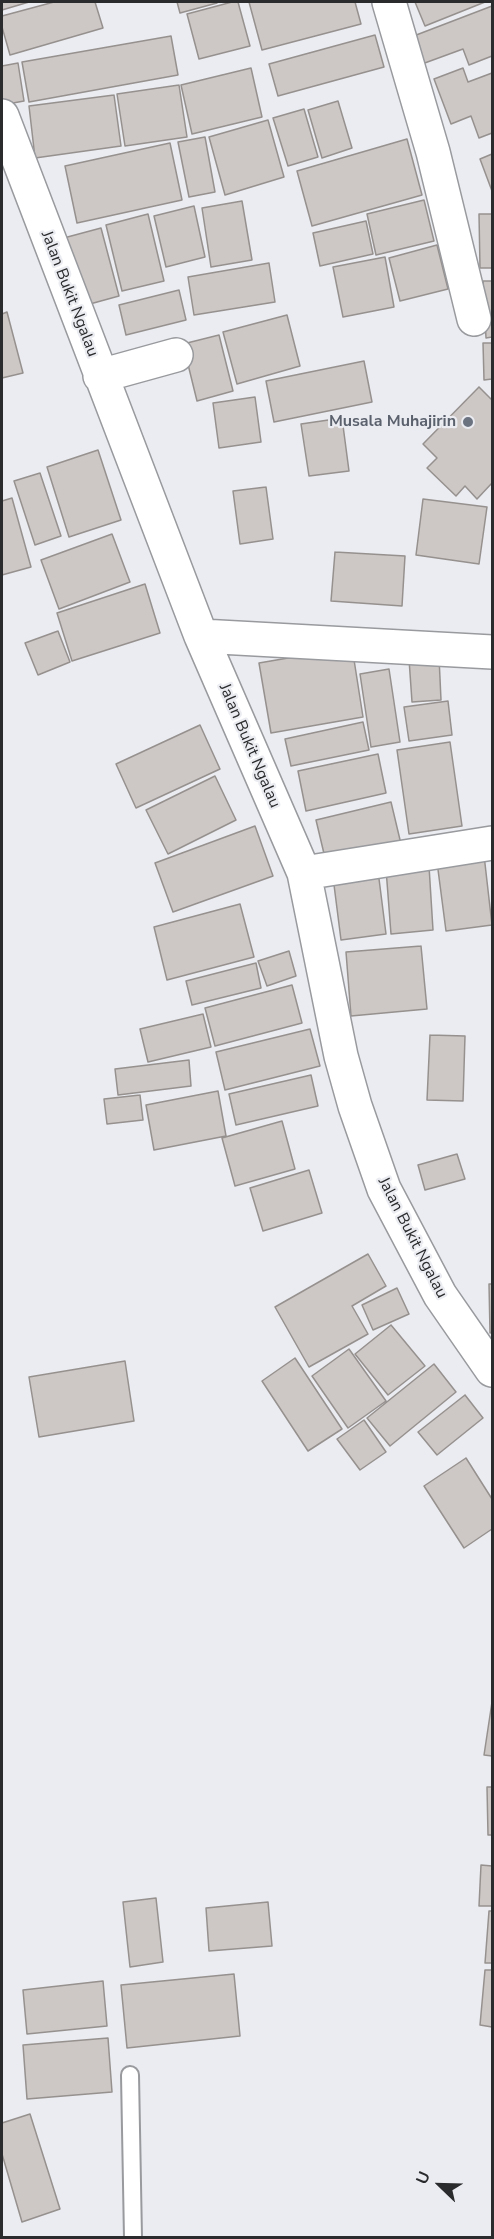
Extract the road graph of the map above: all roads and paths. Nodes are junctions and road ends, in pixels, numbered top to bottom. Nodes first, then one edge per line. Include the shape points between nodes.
1 (389, 2) edge
2 (2, 116) edge
3 (474, 319) dead end
4 (176, 355) dead end
5 (100, 376) junction
6 (201, 636) junction
7 (492, 652) edge
8 (492, 843) edge
9 (304, 873) junction
10 (492, 1370) edge
11 (130, 2076) dead end
12 (133, 2238) edge

1 - 3 street via 433,152
2 - 5 street, Jalan Bukit Ngalau
4 - 5 street
5 - 6 street, Jalan Bukit Ngalau
6 - 7 street
6 - 9 street, Jalan Bukit Ngalau
8 - 9 street
9 - 10 street, Jalan Bukit Ngalau via 341,1056 354,1106 384,1189 440,1295
11 - 12 lane

